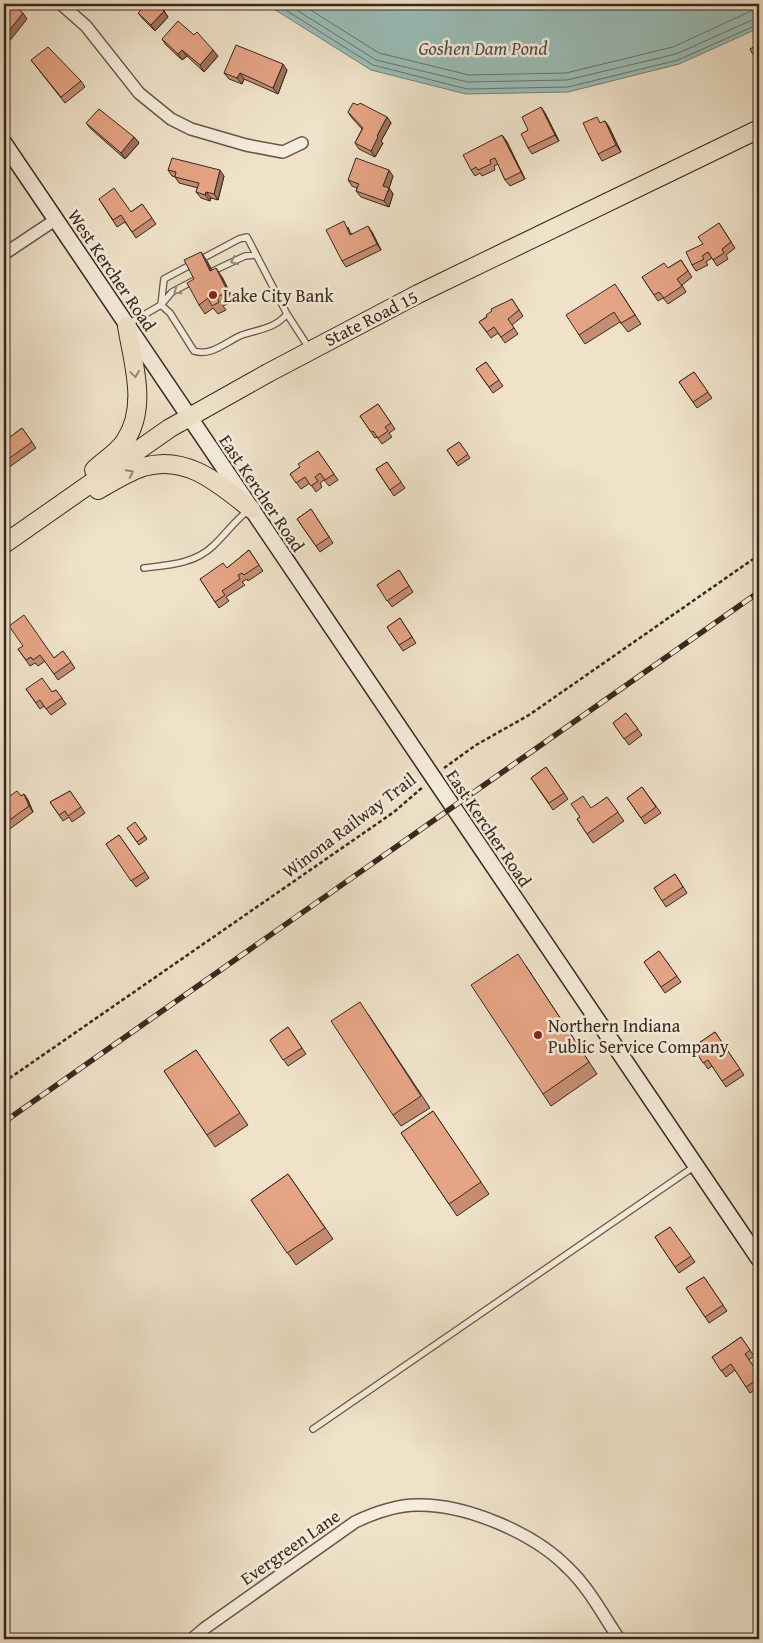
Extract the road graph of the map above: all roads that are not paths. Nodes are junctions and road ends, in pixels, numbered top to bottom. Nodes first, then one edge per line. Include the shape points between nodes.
1 (61, 4) edge
2 (759, 129) edge
3 (4, 143) edge
4 (302, 143) dead end
5 (56, 220) junction
6 (4, 254) edge
7 (256, 255) junction
8 (213, 271) edge
9 (194, 280) edge
10 (162, 305) junction
11 (288, 314) junction
12 (126, 326) junction
13 (310, 350) junction
14 (189, 417) junction
15 (251, 509) junction
16 (40, 519) junction
17 (4, 544) edge
18 (144, 568) dead end
19 (696, 1165) junction
20 (759, 1259) edge
21 (313, 1429) dead end
22 (192, 1639) edge
23 (619, 1639) edge

1 - 4 street via 86,26 139,93 171,119 191,129 246,146 283,152
2 - 13 main road, State Road 15 via 418,294
3 - 5 main road, West Kercher Road
5 - 6 street
5 - 12 main road, West Kercher Road
7 -> 8 lane via 245,256
7 - 10 lane via 247,238 239,239 172,274 164,279
7 - 11 lane
9 -> 10 lane via 172,292
10 - 11 lane via 188,344 199,353 211,351 243,335 265,330
10 - 12 lane
11 - 13 lane
12 - 14 main road, West Kercher Road
12 -> 16 main road via 137,390 138,406 133,422 124,442
13 - 14 main road, State Road 15
14 - 15 main road, East Kercher Road
14 - 16 main road, State Road 15
16 -> 15 main road via 142,467 162,463 197,470
15 - 18 lane via 201,554 181,564
15 - 19 main road, East Kercher Road
16 - 17 main road, State Road 15
19 - 20 main road, East Kercher Road
19 - 21 lane
22 - 23 street, Evergreen Lane via 355,1522 383,1511 417,1505 481,1517 528,1537 568,1568

